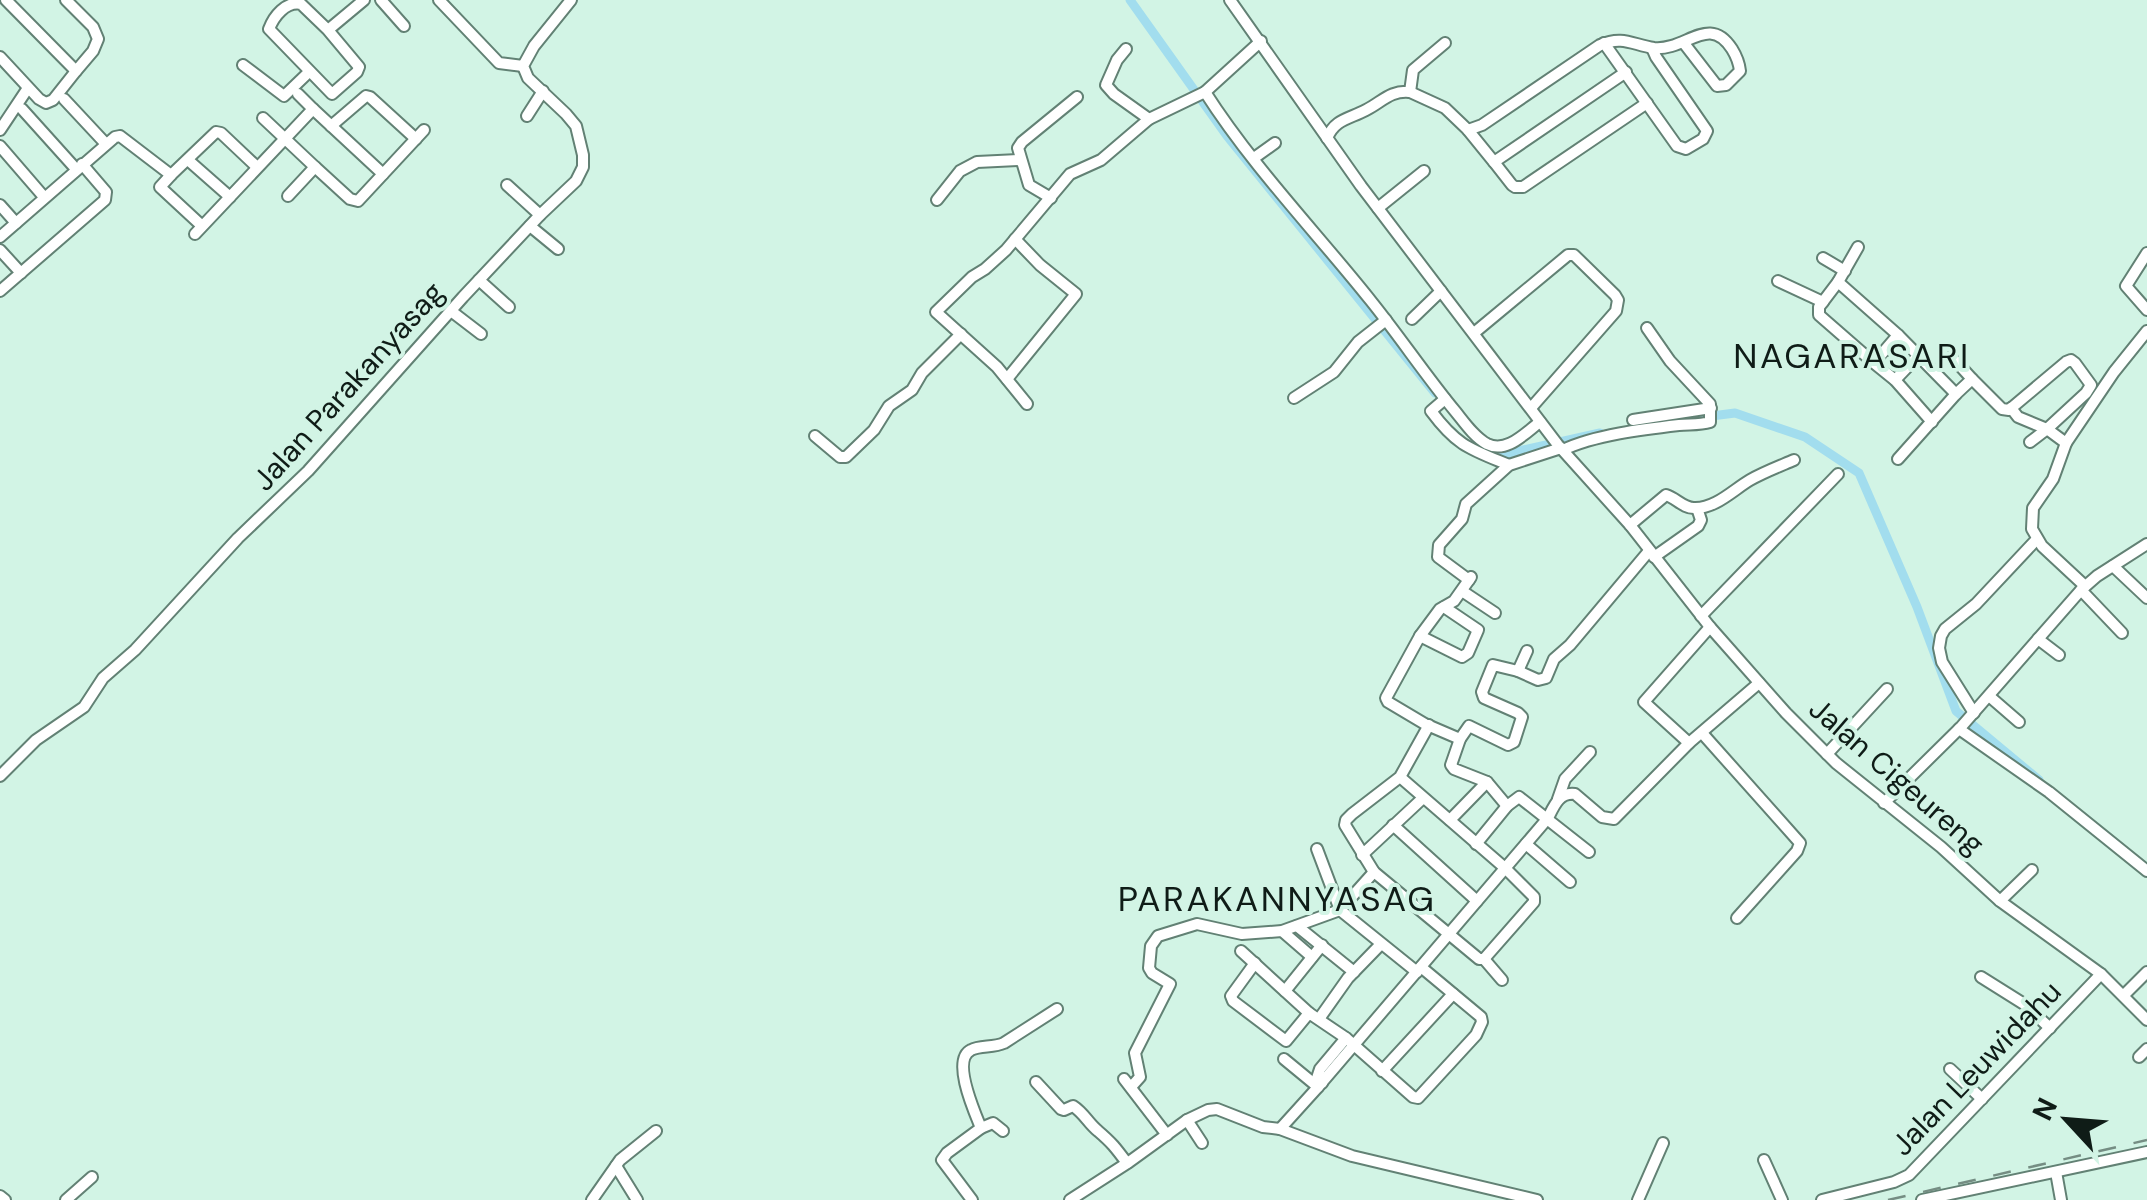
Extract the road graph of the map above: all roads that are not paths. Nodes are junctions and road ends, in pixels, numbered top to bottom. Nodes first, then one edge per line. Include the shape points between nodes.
1 (6, 0) edge
2 (66, 0) edge
3 (364, 0) edge
4 (381, 0) edge
5 (438, 0) edge
6 (571, 0) edge
7 (1230, 0) edge
8 (305, 2) edge
9 (404, 26) dead end
10 (328, 30) junction
11 (1260, 41) junction
12 (1684, 42) junction
13 (1445, 43) dead end
14 (1604, 43) junction
15 (1126, 48) dead end
16 (1652, 48) junction
17 (0, 57) edge
18 (243, 65) dead end
19 (523, 66) junction
20 (78, 69) junction
21 (309, 72) junction
22 (1626, 72) junction
23 (28, 88) junction
24 (543, 91) junction
25 (1410, 92) junction
26 (1200, 93) junction
27 (298, 94) dead end
28 (1077, 97) dead end
29 (64, 99) dead end
30 (1647, 103) junction
31 (22, 109) dead end
32 (312, 109) junction
33 (527, 116) dead end
34 (263, 118) dead end
35 (1149, 119) junction
36 (2, 124) edge
37 (332, 126) junction
38 (1468, 130) junction
39 (285, 137) junction
40 (1327, 138) junction
41 (1275, 143) dead end
42 (106, 144) junction
43 (0, 146) edge
44 (1254, 158) junction
45 (188, 160) junction
46 (1020, 160) junction
47 (1494, 162) junction
48 (79, 167) junction
49 (257, 167) junction
50 (315, 168) junction
51 (1424, 172) dead end
52 (384, 174) junction
53 (172, 175) junction
54 (507, 185) dead end
55 (288, 196) dead end
56 (44, 197) junction
57 (230, 197) junction
58 (1051, 198) junction
59 (937, 200) dead end
60 (0, 205) edge
61 (1378, 208) junction
62 (540, 215) junction
63 (16, 223) junction
64 (530, 226) junction
65 (0, 236) edge
66 (1016, 239) junction
67 (1858, 248) dead end
68 (558, 249) dead end
69 (0, 250) edge
70 (2147, 253) edge
71 (1823, 258) dead end
72 (21, 274) junction
73 (1842, 276) junction
74 (479, 280) junction
75 (1778, 280) dead end
76 (0, 291) edge
77 (1441, 291) junction
78 (1823, 302) junction
79 (509, 307) dead end
80 (2147, 310) edge
81 (451, 311) junction
82 (1412, 319) dead end
83 (1381, 325) junction
84 (1646, 328) dead end
85 (2147, 330) edge
86 (1474, 333) junction
87 (481, 334) dead end
88 (961, 334) junction
89 (1898, 336) junction
90 (1918, 356) junction
91 (1952, 357) dead end
92 (1874, 362) junction
93 (1007, 379) junction
94 (1972, 379) junction
95 (1895, 380) junction
96 (1956, 394) junction
97 (1294, 398) dead end
98 (1440, 402) junction
99 (1027, 404) dead end
100 (1530, 408) junction
101 (2011, 408) junction
102 (1711, 412) junction
103 (1633, 420) dead end
104 (1540, 422) junction
105 (1932, 422) junction
106 (2048, 429) junction
107 (815, 436) dead end
108 (2030, 442) dead end
109 (2066, 443) junction
110 (1559, 445) junction
111 (1898, 459) dead end
112 (1794, 460) dead end
113 (1509, 464) junction
114 (1838, 474) dead end
115 (1697, 508) junction
116 (1630, 526) junction
117 (2037, 539) junction
118 (2147, 544) edge
119 (1652, 554) junction
120 (2113, 566) junction
121 (2083, 588) junction
122 (1462, 591) junction
123 (2147, 598) edge
124 (1444, 607) junction
125 (1495, 613) dead end
126 (1701, 616) junction
127 (1710, 628) junction
128 (2122, 634) dead end
129 (1420, 636) junction
130 (2038, 639) junction
131 (1527, 651) dead end
132 (2059, 654) dead end
133 (1518, 671) junction
134 (1759, 683) junction
135 (1887, 689) dead end
136 (1989, 696) junction
137 (1966, 722) junction
138 (2018, 722) dead end
139 (1429, 725) junction
140 (1702, 733) junction
141 (1460, 739) junction
142 (1689, 744) junction
143 (1590, 752) dead end
144 (1827, 754) junction
145 (0, 776) edge
146 (1400, 777) junction
147 (1487, 782) junction
148 (1424, 798) junction
149 (1558, 800) junction
150 (1884, 803) junction
151 (1507, 806) junction
152 (1548, 818) junction
153 (1450, 820) junction
154 (1393, 826) junction
155 (1476, 844) junction
156 (1526, 844) junction
157 (1317, 850) dead end
158 (1588, 852) dead end
159 (1362, 856) junction
160 (1505, 868) junction
161 (2032, 870) dead end
162 (2147, 871) edge
163 (1374, 872) junction
164 (1570, 882) dead end
165 (2000, 901) junction
166 (1477, 902) junction
167 (1340, 910) junction
168 (1737, 918) dead end
169 (1297, 926) junction
170 (1282, 932) junction
171 (1449, 934) junction
172 (1381, 944) junction
173 (1322, 945) junction
174 (1241, 951) dead end
175 (1312, 958) junction
176 (1484, 959) junction
177 (1255, 963) junction
178 (1419, 969) junction
179 (1354, 972) junction
180 (2147, 972) edge
181 (2102, 974) junction
182 (1980, 976) dead end
183 (1502, 980) dead end
184 (1285, 992) junction
185 (1453, 994) junction
186 (2124, 995) junction
187 (1057, 1009) dead end
188 (1314, 1016) junction
189 (2147, 1020) edge
190 (2050, 1028) junction
191 (1350, 1042) junction
192 (1284, 1059) dead end
193 (1950, 1069) dead end
194 (1382, 1070) junction
195 (1036, 1082) dead end
196 (1320, 1085) junction
197 (1982, 1099) junction
198 (1187, 1120) junction
199 (982, 1128) junction
200 (1280, 1129) junction
201 (656, 1131) dead end
202 (1003, 1132) dead end
203 (1167, 1135) junction
204 (1664, 1143) dead end
205 (1202, 1144) dead end
206 (2147, 1152) edge
207 (1764, 1160) dead end
208 (1127, 1163) junction
209 (616, 1166) junction
210 (2056, 1172) junction
211 (92, 1177) dead end
212 (66, 1200) edge
213 (592, 1200) edge
214 (637, 1200) edge
215 (972, 1200) edge
216 (1070, 1200) edge
217 (1537, 1200) edge
218 (1638, 1200) edge
219 (1782, 1200) edge
220 (1822, 1200) edge
221 (1922, 1200) edge
222 (2061, 1200) edge

1 - 20 street
2 - 20 street via 97,33
3 - 10 street
4 - 9 street
5 - 19 street via 499,63
6 - 19 street
7 - 11 street, Jalan Cigeureng
8 - 10 street
8 - 21 street via 286,6 269,30
10 - 21 street via 358,70 332,94
11 - 26 street
11 - 40 street, Jalan Cigeureng
12 - 12 street via 1719,34 1740,72 1717,86
12 - 16 street
13 - 25 street via 1412,70
14 - 16 street
14 - 22 street
14 - 38 street
15 - 35 street via 1106,85
16 - 30 street via 1705,137 1679,148
17 - 23 street
18 - 21 street via 284,96
19 - 24 street, Jalan Parakanyasag
20 - 23 street via 50,102
22 - 30 street
22 - 47 street
23 - 36 street
24 - 33 street
24 - 62 street, Jalan Parakanyasag via 576,126 583,167
25 - 38 street via 1445,108
25 - 40 street via 1386,96 1342,120
26 - 35 street
26 - 44 street
27 - 32 street
28 - 46 street via 1022,142
29 - 42 street
30 - 47 street via 1522,186 1515,187
31 - 48 street
32 - 37 street
32 - 39 street
34 - 39 street
35 - 58 street via 1104,158 1070,174
37 - 52 street
37 - 52 street via 366,96 420,135
38 - 47 street
39 - 49 street
39 - 50 street
40 - 61 street, Jalan Cigeureng
41 - 44 street
42 - 48 street
42 - 53 street via 125,138
43 - 56 street
44 - 83 street
45 - 49 street via 218,132
45 - 53 street
45 - 57 street
46 - 58 street via 1029,185
46 - 59 street via 977,162 960,171
48 - 56 street
48 - 72 street via 106,192 106,200
49 - 57 street
50 - 52 street via 354,201
50 - 55 street
51 - 61 street
53 - 57 street via 160,188 198,229
54 - 62 street
56 - 63 street
58 - 66 street
60 - 63 street
61 - 77 street, Jalan Cigeureng
62 - 64 street, Jalan Parakanyasag
63 - 65 street
64 - 68 street
64 - 74 street, Jalan Parakanyasag
66 - 88 street via 936,312
66 - 93 street via 1076,294
67 - 73 street
69 - 72 street
70 - 80 street via 2126,286
71 - 73 street
72 - 76 street
73 - 78 street
73 - 89 street
74 - 79 street
74 - 81 street, Jalan Parakanyasag
75 - 78 street
77 - 82 street
77 - 86 street, Jalan Cigeureng
78 - 92 street via 1819,315
81 - 87 street
81 - 145 street, Jalan Parakanyasag via 308,471 103,678 84,708 36,740
83 - 97 street via 1334,372
83 - 98 street
84 - 102 street
85 - 109 street
86 - 100 street, Jalan Cigeureng
86 - 100 street via 1568,255 1615,295 1616,311
88 - 93 street
88 - 107 street via 846,457
89 - 90 street
89 - 92 street
90 - 95 street
90 - 96 street
91 - 94 street
92 - 95 street
93 - 99 street
94 - 96 street
94 - 101 street via 2002,409
95 - 105 street
96 - 105 street
98 - 104 street via 1495,446 1510,444
98 - 113 street via 1431,412 1446,431 1466,448
100 - 104 street, Jalan Cigeureng
101 - 106 street
101 - 106 street via 2071,360 2089,390
102 - 103 street
102 - 110 street via 1706,424
104 - 110 street, Jalan Cigeureng
105 - 111 street
106 - 108 street
106 - 109 street
109 - 117 street via 2034,508
110 - 113 street
110 - 116 street, Jalan Cigeureng
112 - 115 street
113 - 122 street via 1466,504 1462,519 1438,545 1438,556 1470,579
114 - 126 street
115 - 116 street via 1666,495
115 - 119 street via 1698,526
116 - 119 street, Jalan Cigeureng
117 - 121 street
117 - 137 street via 1941,636 1942,662
118 - 120 street
119 - 126 street, Jalan Cigeureng
119 - 133 street via 1554,659 1546,678
120 - 121 street
120 - 123 street
121 - 128 street
121 - 130 street
122 - 124 street
122 - 125 street
124 - 129 street
124 - 129 street via 1478,630 1468,653
126 - 127 street, Jalan Cigeureng
127 - 134 street, Jalan Cigeureng
127 - 142 street via 1644,702
129 - 139 street via 1386,698
130 - 132 street
130 - 136 street
131 - 133 street
133 - 141 street via 1493,665 1482,692 1522,717 1512,744 1471,726
134 - 140 street
134 - 144 street, Jalan Cigeureng
135 - 144 street
136 - 137 street
136 - 138 street
137 - 150 street
137 - 162 street
139 - 141 street
139 - 146 street
140 - 142 street
140 - 168 street via 1800,843
141 - 147 street via 1452,767
142 - 149 street via 1614,819 1573,794
143 - 149 street via 1565,779
144 - 150 street, Jalan Cigeureng
146 - 148 street
146 - 159 street via 1346,820
147 - 151 street
147 - 153 street
148 - 153 street
148 - 154 street
149 - 152 street
150 - 165 street, Jalan Cigeureng
151 - 152 street via 1521,797
151 - 155 street
152 - 156 street
152 - 158 street
153 - 155 street
154 - 159 street
154 - 166 street
155 - 160 street
156 - 160 street
156 - 164 street
157 - 167 street
159 - 163 street
160 - 166 street
160 - 176 street via 1534,902
161 - 165 street
163 - 167 street
163 - 171 street
165 - 181 street, Jalan Cigeureng
166 - 171 street
167 - 169 street
167 - 172 street
169 - 170 street
169 - 173 street
170 - 175 street
170 - 203 street via 1242,934 1197,924 1158,936 1151,946 1152,973 1170,984 1135,1052 1140,1077 1127,1083
171 - 176 street
171 - 178 street
172 - 178 street
172 - 179 street
173 - 175 street
173 - 179 street
174 - 177 street
175 - 184 street
176 - 183 street
177 - 184 street
177 - 188 street via 1233,1001 1286,1041
178 - 185 street
178 - 191 street
179 - 188 street
180 - 186 street
181 - 186 street, Jalan Cigeureng
181 - 190 street, Jalan Leuwidahu
182 - 190 street
184 - 188 street
185 - 194 street
185 - 194 street via 1480,1017 1480,1028 1420,1096
186 - 189 street, Jalan Cigeureng
187 - 199 street via 1004,1044 966,1054 965,1082
188 - 191 street
190 - 197 street, Jalan Leuwidahu
191 - 194 street
191 - 196 street
192 - 196 street
193 - 197 street
195 - 208 street via 1060,1109 1080,1111
196 - 200 street
197 - 220 street, Jalan Leuwidahu via 1908,1175
198 - 200 street via 1217,1110
198 - 203 street
198 - 205 street
199 - 202 street via 993,1123
199 - 215 street via 942,1160
200 - 217 street via 1352,1156
201 - 209 street
203 - 208 street
204 - 218 street
206 - 210 street
207 - 219 street
208 - 216 street
209 - 213 street
209 - 214 street
210 - 221 street
210 - 222 street
211 - 212 street

